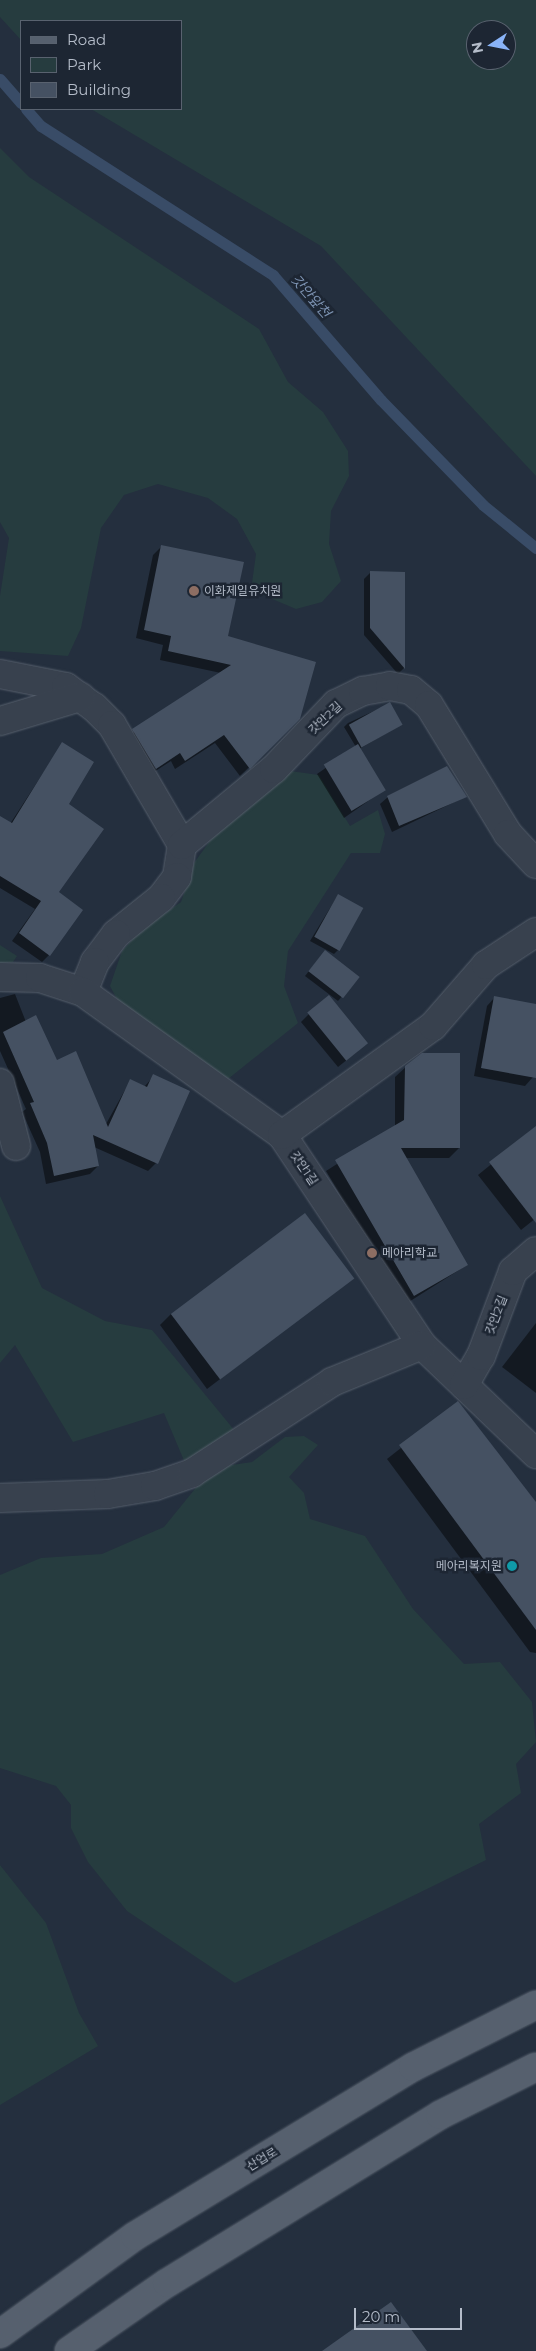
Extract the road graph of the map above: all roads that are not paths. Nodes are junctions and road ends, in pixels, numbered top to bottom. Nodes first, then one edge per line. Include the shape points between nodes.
1 (0, 674) edge
2 (80, 697) junction
3 (0, 722) edge
4 (182, 845) junction
5 (536, 864) edge
6 (536, 932) edge
7 (0, 977) edge
8 (83, 992) junction
9 (0, 1083) edge
10 (282, 1134) junction
11 (16, 1146) dead end
12 (536, 1251) edge
13 (422, 1345) junction
14 (464, 1385) junction
15 (536, 1454) edge
16 (0, 1498) edge
17 (536, 2005) edge
18 (536, 2067) edge
19 (0, 2334) edge
20 (69, 2351) edge

1 - 2 street via 43,679
2 - 3 street
2 - 4 street via 112,725
4 - 5 street, 갓안2길 via 274,769 336,704 363,690 390,686 411,690 429,705 508,834
4 - 8 street via 177,877 161,898 116,934 95,962
6 - 10 street via 486,965 433,1026
7 - 8 street, 갓안1길 via 40,978
8 - 10 street, 갓안1길
9 - 11 street
10 - 13 street, 갓안1길
12 - 14 street, 갓안2길 via 513,1271 480,1356
13 - 14 street, 갓안1길
13 - 16 street via 332,1382 192,1473 155,1486 108,1494
14 - 15 street, 갓안1길
17 - 19 main road, 산업로 via 413,2067 135,2236
18 - 20 main road via 432,2120 167,2282

